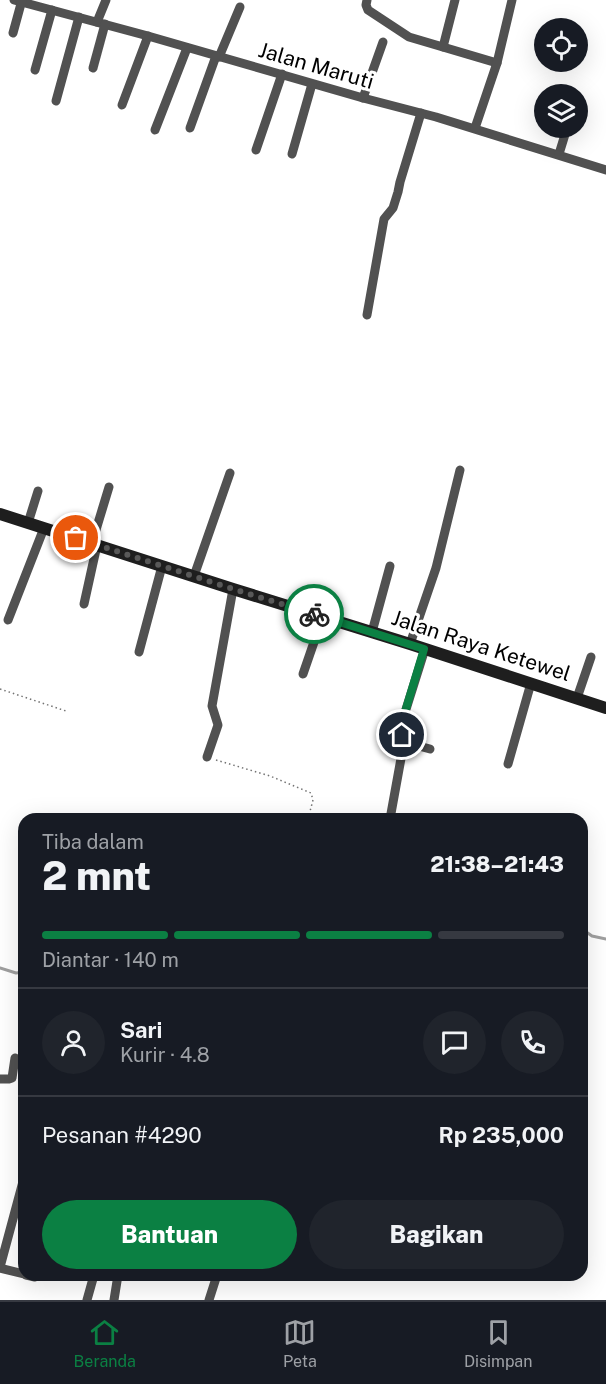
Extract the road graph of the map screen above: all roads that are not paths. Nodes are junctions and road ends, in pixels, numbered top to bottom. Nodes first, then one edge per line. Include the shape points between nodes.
1 (106, 0) edge
2 (367, 0) edge
3 (455, 0) edge
4 (512, 0) edge
5 (19, 1) edge
6 (240, 7) dead end
7 (52, 10) junction
8 (79, 17) junction
9 (101, 23) junction
10 (12, 33) dead end
11 (148, 36) junction
12 (383, 42) dead end
13 (443, 47) junction
14 (187, 48) junction
15 (217, 57) junction
16 (497, 63) junction
17 (93, 68) dead end
18 (35, 70) dead end
19 (282, 74) junction
20 (312, 84) junction
21 (363, 98) junction
22 (56, 101) dead end
23 (122, 105) dead end
24 (421, 114) junction
25 (190, 128) dead end
26 (475, 129) junction
27 (155, 130) dead end
28 (564, 138) edge
29 (256, 150) dead end
30 (292, 154) dead end
31 (559, 154) junction
32 (606, 170) edge
33 (367, 315) dead end
34 (460, 470) dead end
35 (230, 473) dead end
36 (110, 487) dead end
37 (38, 491) dead end
38 (0, 514) edge
39 (28, 522) junction
40 (44, 528) junction
41 (95, 544) junction
42 (162, 566) junction
43 (390, 566) dead end
44 (194, 576) junction
45 (233, 589) junction
46 (84, 604) dead end
47 (323, 616) junction
48 (8, 620) dead end
49 (372, 632) junction
50 (410, 644) junction
51 (424, 649) junction
52 (139, 652) dead end
53 (591, 657) dead end
54 (303, 674) dead end
55 (531, 683) junction
56 (577, 698) junction
57 (606, 708) edge
58 (404, 742) junction
59 (430, 749) dead end
60 (207, 757) road end
61 (508, 764) dead end
62 (391, 813) edge
63 (15, 1058) dead end
64 (0, 1079) edge
65 (18, 1200) edge
66 (0, 1268) edge
67 (18, 1273) edge
68 (92, 1281) edge
69 (117, 1281) edge
70 (215, 1281) edge
71 (87, 1300) edge
72 (114, 1300) edge
73 (209, 1300) edge

1 - 9 street
2 - 13 street via 368,10 395,29
3 - 13 street
4 - 16 street
5 - 7 street, Jalan Maruti
5 - 10 street
6 - 15 street
7 - 8 street, Jalan Maruti
7 - 18 street
8 - 9 street, Jalan Maruti
8 - 22 street
9 - 11 street, Jalan Maruti
9 - 17 street
11 - 14 street, Jalan Maruti
11 - 23 street
12 - 21 street
13 - 16 street
14 - 15 street, Jalan Maruti
14 - 27 street
15 - 19 street, Jalan Maruti
15 - 25 street
16 - 26 street
19 - 20 street, Jalan Maruti
19 - 29 street
20 - 21 street, Jalan Maruti
20 - 30 street
21 - 24 street, Jalan Maruti
24 - 26 street, Jalan Maruti
24 - 33 street via 393,208 384,219
26 - 31 street, Jalan Maruti
28 - 31 street
31 - 32 street, Jalan Maruti
34 - 50 street via 436,568
35 - 44 street
36 - 41 street
37 - 39 street
38 - 39 main road, Jalan Raya Ketewel
39 - 40 main road, Jalan Raya Ketewel
40 - 41 main road, Jalan Raya Ketewel
40 - 48 street
41 - 42 main road, Jalan Raya Ketewel
41 - 46 street
42 - 44 main road, Jalan Raya Ketewel
42 - 52 street
43 - 49 street
44 - 45 main road, Jalan Raya Ketewel
45 - 47 main road, Jalan Raya Ketewel
45 - 60 street via 212,706 217,729
47 - 49 main road, Jalan Raya Ketewel
47 - 54 street
49 - 50 main road, Jalan Raya Ketewel
50 - 51 main road, Jalan Raya Ketewel
51 - 55 main road, Jalan Raya Ketewel
51 - 58 street via 402,722
53 - 56 street
55 - 56 main road, Jalan Raya Ketewel
55 - 61 street
56 - 57 main road, Jalan Raya Ketewel
58 - 59 street
58 - 62 street
63 - 64 street via 12,1078
65 - 66 street
66 - 67 street
68 - 71 street
69 - 72 street
70 - 73 street

